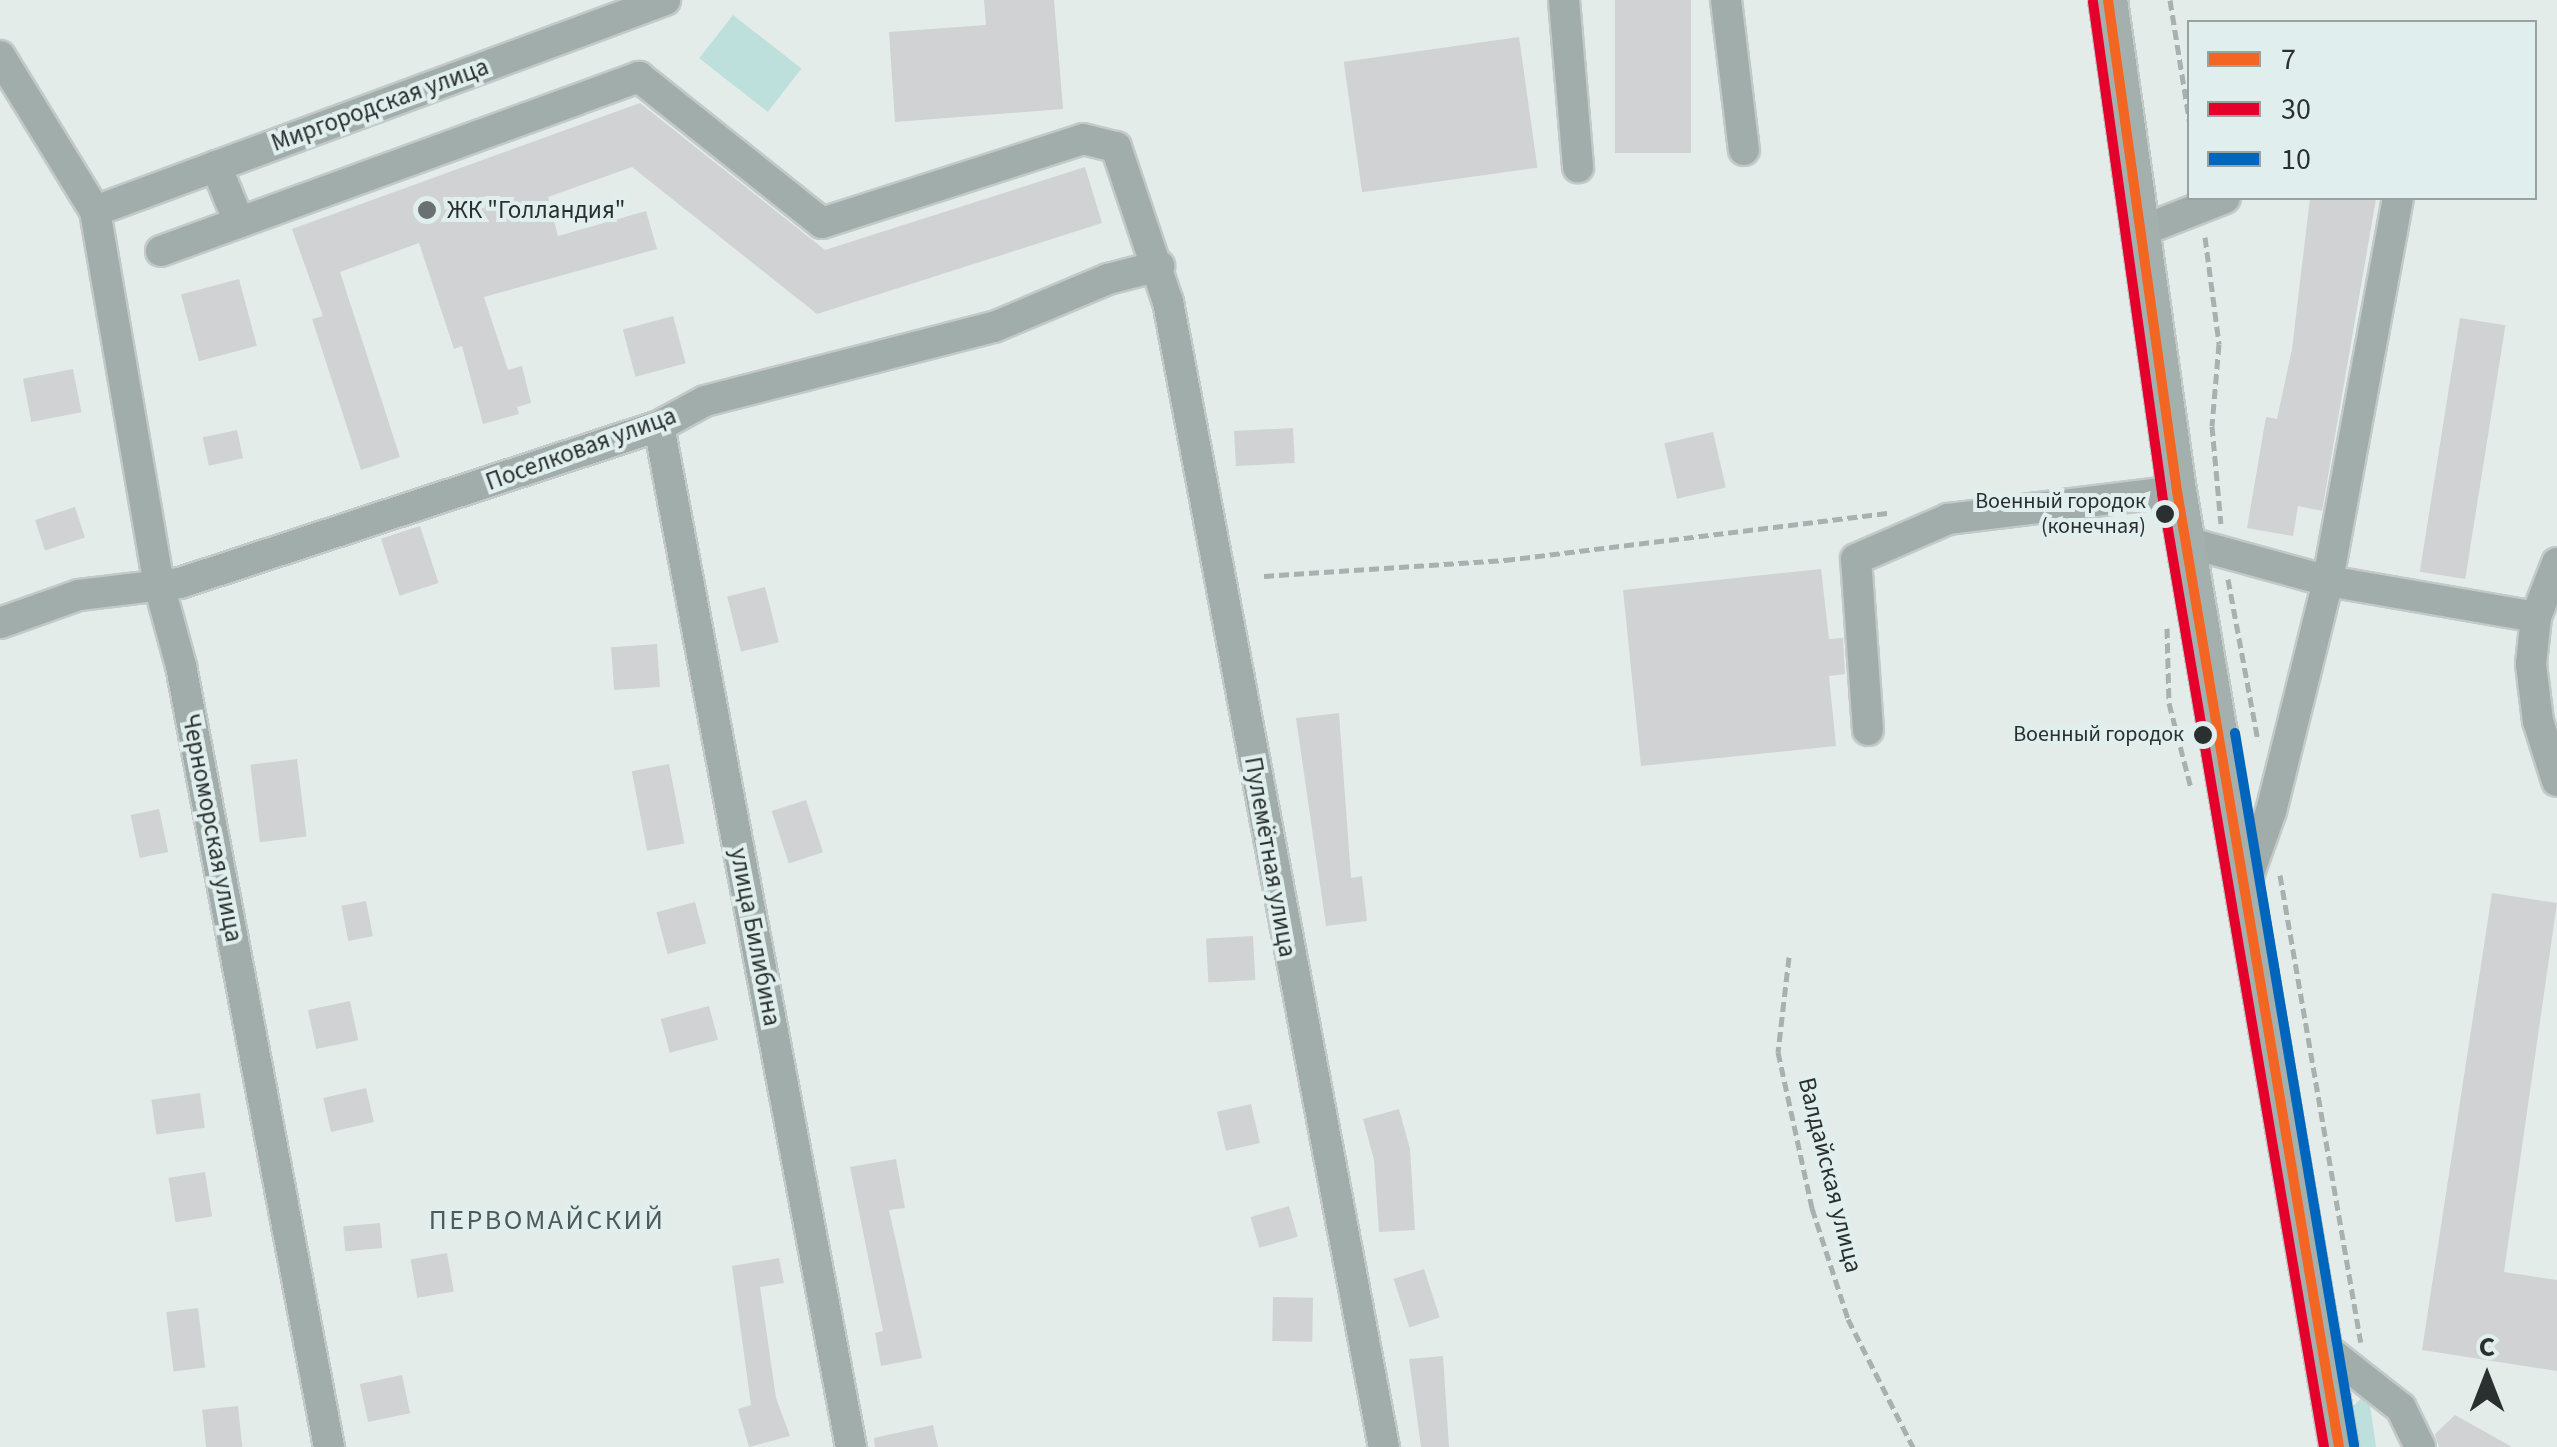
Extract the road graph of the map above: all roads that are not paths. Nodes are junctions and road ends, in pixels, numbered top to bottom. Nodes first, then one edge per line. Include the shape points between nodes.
1 (665, 0) edge
2 (1564, 0) edge
3 (1726, 0) edge
4 (2108, 0) edge
5 (0, 56) edge
6 (1744, 150) dead end
7 (216, 166) junction
8 (1578, 167) dead end
9 (2398, 200) edge
10 (2213, 202) edge
11 (95, 210) junction
12 (240, 222) junction
13 (2140, 231) junction
14 (161, 250) dead end
15 (1159, 266) junction
16 (658, 426) junction
17 (2178, 491) junction
18 (2186, 542) junction
19 (2557, 563) edge
20 (2328, 581) junction
21 (159, 586) junction
22 (2536, 617) junction
23 (0, 623) edge
24 (1868, 730) dead end
25 (2557, 781) edge
26 (2246, 885) junction
27 (2326, 1349) junction
28 (328, 1447) edge
29 (850, 1447) edge
30 (1384, 1447) edge
31 (2339, 1447) edge
32 (2420, 1447) edge

1 - 7 street, Миргородская улица
2 - 8 street
3 - 6 street
4 - 13 main road
5 - 11 street
7 - 11 street, Миргородская улица
7 - 12 street
9 - 20 street
10 - 13 street
11 - 21 street, Черноморская улица
12 - 14 street
12 - 15 street, Пулемётная улица via 640,77 822,223 1083,139 1106,142 1124,156
13 - 17 main road
15 - 16 street, Поселковая улица via 1108,279 994,327 705,401
15 - 30 street, Пулемётная улица
16 - 21 street, Поселковая улица
16 - 29 street, улица Билибина
17 - 18 main road
17 - 24 street via 1948,520 1856,559
18 - 20 street
18 - 26 main road
19 - 22 street
20 - 22 street
20 - 26 street via 2272,811
21 - 23 street, Поселковая улица via 79,595
21 - 28 street, Черноморская улица via 182,666
22 - 25 street via 2531,664 2538,720
26 - 27 main road
27 - 31 main road
27 - 32 street via 2401,1408

